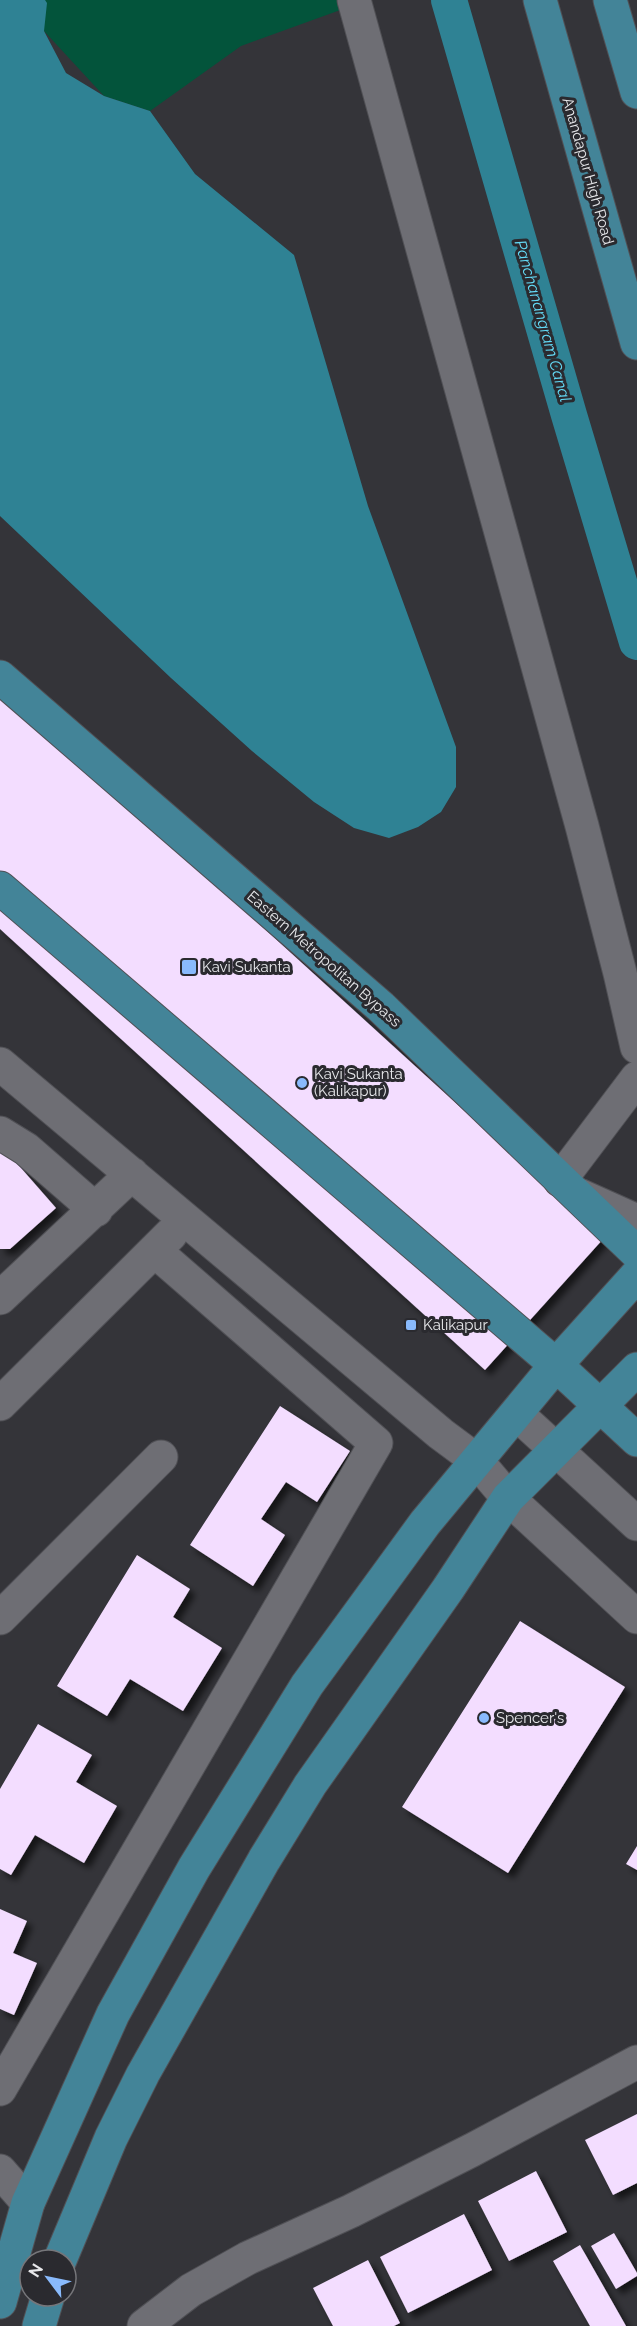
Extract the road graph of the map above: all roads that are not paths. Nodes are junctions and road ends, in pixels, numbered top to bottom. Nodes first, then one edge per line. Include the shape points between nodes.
1 (354, 0) edge
2 (540, 0) edge
3 (610, 0) edge
4 (637, 92) edge
5 (636, 338) edge
6 (0, 677) edge
7 (0, 888) edge
8 (637, 1047) edge
9 (0, 1064) edge
10 (637, 1078) edge
11 (0, 1133) edge
12 (132, 1174) junction
13 (568, 1187) junction
14 (96, 1210) junction
15 (186, 1219) junction
16 (637, 1221) edge
17 (155, 1251) junction
18 (637, 1253) edge
19 (637, 1275) edge
20 (0, 1298) edge
21 (556, 1365) junction
22 (637, 1369) edge
23 (0, 1404) edge
24 (600, 1407) junction
25 (517, 1414) junction
26 (637, 1440) edge
27 (557, 1450) junction
28 (161, 1457) dead end
29 (476, 1460) junction
30 (508, 1498) junction
31 (637, 1524) edge
32 (637, 1617) edge
33 (0, 1618) edge
34 (637, 2062) edge
35 (0, 2089) edge
36 (0, 2170) edge
37 (28, 2203) junction
38 (65, 2248) edge
39 (0, 2302) edge
40 (44, 2308) edge
41 (39, 2326) edge
42 (144, 2326) edge

1 - 8 street via 582,826
2 - 5 main road, Anandapur High Road
3 - 4 main road
6 - 13 main road, Eastern Metropolitan Bypass via 381,1007
7 - 21 main road
9 - 12 street
10 - 13 street
11 - 14 street via 26,1149
12 - 14 street
12 - 15 street
13 - 16 street
13 - 18 main road, Eastern Metropolitan Bypass
14 - 20 street
15 - 17 street
15 - 29 street
17 - 23 street
17 - 35 street via 376,1443
19 - 21 main road
21 - 24 main road
21 - 25 main road
22 - 24 main road
24 - 26 main road
24 - 27 main road
25 - 27 street
25 - 29 main road
27 - 30 main road
27 - 31 street
28 - 33 street
29 - 30 street
29 - 37 main road via 307,1685 195,1868 112,2014
30 - 32 street
30 - 38 main road via 310,1785 264,1860 143,2073
34 - 42 street via 442,2165 191,2289
36 - 37 street
37 - 39 main road
40 - 41 main road

